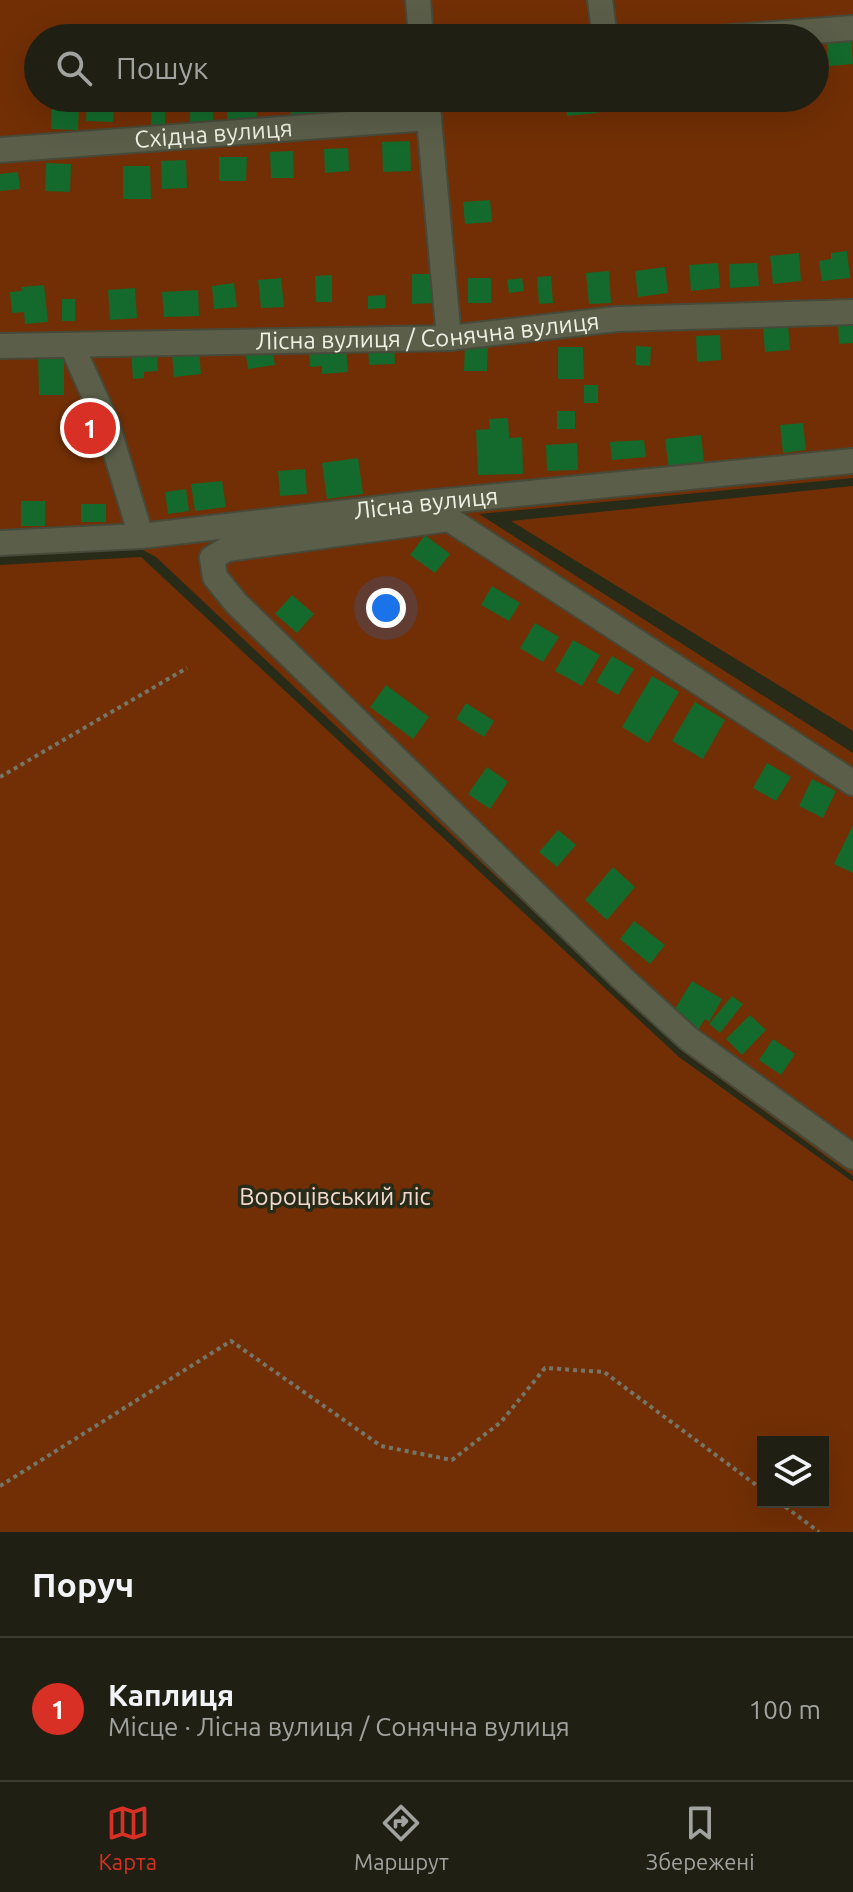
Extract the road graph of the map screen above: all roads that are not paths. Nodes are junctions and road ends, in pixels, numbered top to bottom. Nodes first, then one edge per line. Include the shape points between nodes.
1 (418, 0) edge
2 (600, 0) edge
3 (420, 24) edge
4 (603, 24) edge
5 (853, 28) edge
6 (829, 30) edge
7 (387, 112) edge
8 (428, 112) edge
9 (0, 150) edge
10 (853, 312) edge
11 (449, 338) junction
12 (0, 346) edge
13 (72, 346) junction
14 (853, 461) edge
15 (141, 536) junction
16 (0, 543) edge
17 (853, 783) edge
18 (853, 1157) edge

1 - 3 street
2 - 4 street
5 - 6 street
7 - 9 street, Східна вулиця
8 - 11 street
10 - 11 street, Лісна вулиця / Сонячна вулиця via 617,319
11 - 13 street, Лісна вулиця / Сонячна вулиця
12 - 13 street, Лісна вулиця / Сонячна вулиця
13 - 15 street via 107,424
14 - 15 street, Лісна вулиця
15 - 16 street, Лісна вулиця
17 - 18 street via 449,519 227,549 212,558 215,577 236,603 622,978 689,1039

